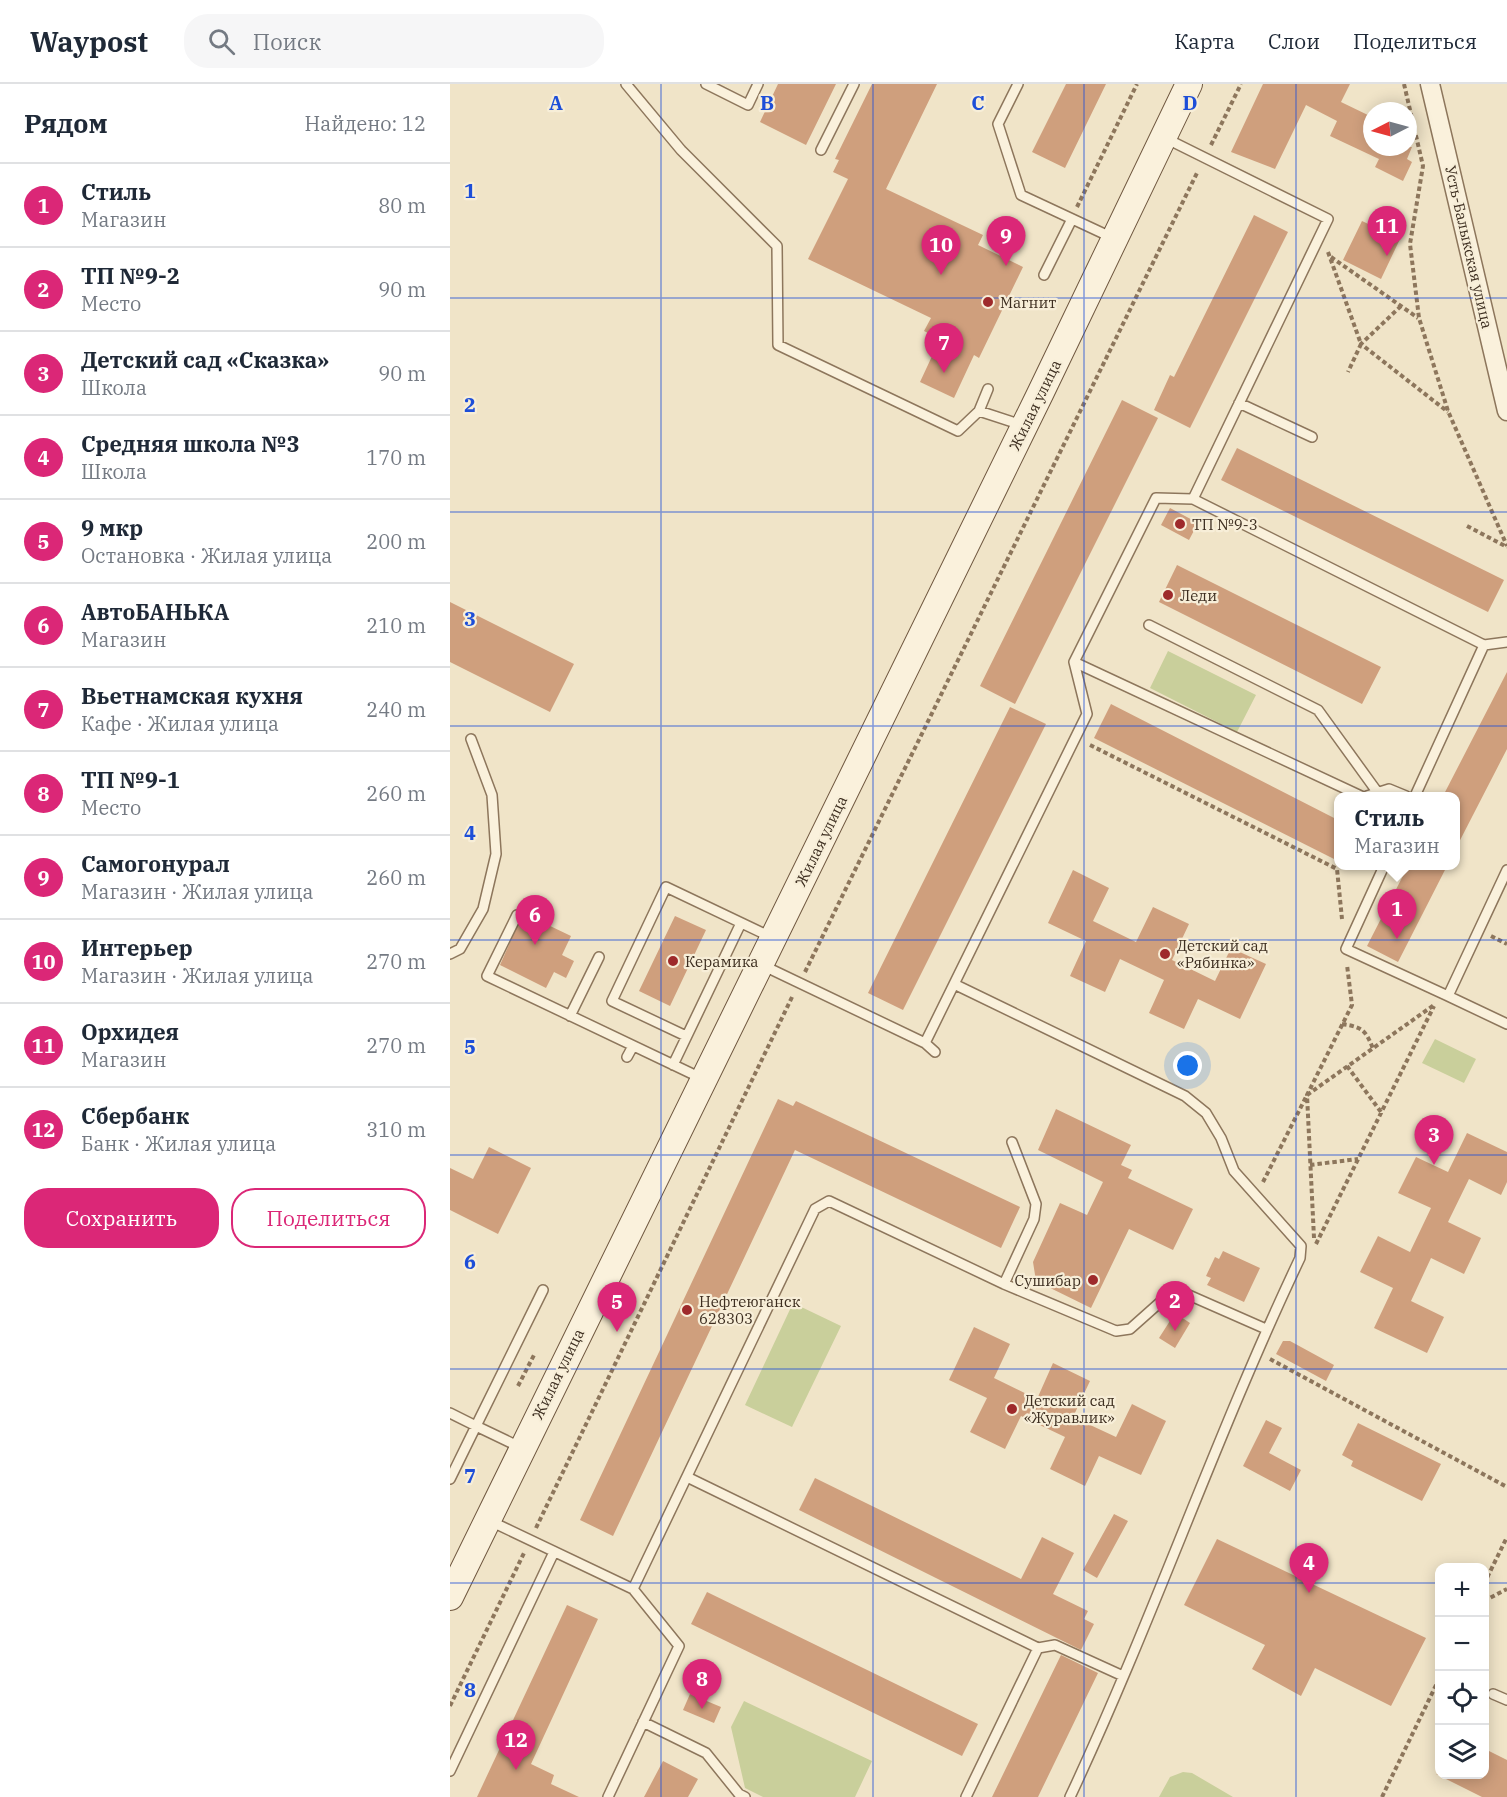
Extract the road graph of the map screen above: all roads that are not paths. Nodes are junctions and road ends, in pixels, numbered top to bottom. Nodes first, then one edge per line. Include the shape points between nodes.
1 (626, 84) edge
2 (706, 84) edge
3 (758, 84) edge
4 (854, 84) edge
5 (1018, 84) edge
6 (1189, 84) edge
7 (1430, 84) edge
8 (1164, 137) junction
9 (821, 150) dead end
10 (1072, 219) junction
11 (1115, 239) junction
12 (1044, 275) dead end
13 (988, 389) dead end
14 (1239, 403) junction
15 (1507, 409) edge
16 (979, 411) junction
17 (1024, 426) junction
18 (1312, 437) dead end
19 (1193, 499) junction
20 (1149, 625) dead end
21 (1507, 642) edge
22 (1484, 645) junction
23 (1074, 662) junction
24 (471, 739) dead end
25 (1352, 792) edge
26 (1377, 792) edge
27 (1381, 792) edge
28 (1396, 792) edge
29 (1417, 792) edge
30 (1382, 870) edge
31 (1507, 870) edge
32 (517, 915) dead end
33 (741, 922) junction
34 (773, 938) junction
35 (450, 954) edge
36 (598, 957) dead end
37 (760, 964) junction
38 (954, 984) junction
39 (1448, 996) junction
40 (570, 1016) junction
41 (1507, 1024) edge
42 (686, 1036) junction
43 (924, 1042) junction
44 (633, 1046) junction
45 (935, 1052) dead end
46 (627, 1057) dead end
47 (673, 1065) junction
48 (703, 1079) junction
49 (1012, 1142) dead end
50 (1004, 1284) junction
51 (543, 1290) dead end
52 (1266, 1329) junction
53 (450, 1413) edge
54 (476, 1426) junction
55 (522, 1448) junction
56 (687, 1477) junction
57 (450, 1479) edge
58 (487, 1520) junction
59 (554, 1552) junction
60 (633, 1589) junction
61 (450, 1597) edge
62 (1038, 1648) junction
63 (1123, 1676) junction
64 (1493, 1694) dead end
65 (1507, 1700) edge
66 (643, 1722) junction
67 (450, 1771) edge
68 (608, 1797) edge
69 (745, 1797) edge
70 (966, 1797) edge
71 (1070, 1797) edge

1 - 16 lane via 681,150 777,246 778,345 958,431
2 - 3 lane via 748,105
4 - 9 lane
5 - 10 lane via 998,124 1021,195
6 - 8 main road, Жилая улица
7 - 15 street, Усть-Балыкская улица
8 - 11 main road, Жилая улица
8 - 14 lane via 1329,219
10 - 11 lane
10 - 12 lane
11 - 17 main road, Жилая улица
13 - 16 lane
14 - 18 lane
14 - 19 lane
16 - 17 lane
17 - 34 main road, Жилая улица
19 - 22 lane
19 - 23 lane via 1156,498
20 - 26 lane via 1318,710
21 - 22 lane
22 - 29 lane
23 - 25 lane
23 - 38 lane via 1087,714
24 - 35 lane via 492,795 496,854 483,909 460,949
27 - 28 lane
30 - 39 lane via 1346,949
31 - 39 lane
32 - 40 lane via 487,976
33 - 34 lane
33 - 42 lane
33 - 42 lane via 666,887 612,1001
34 - 37 main road, Жилая улица
36 - 40 lane
37 - 43 lane
37 - 48 main road, Жилая улица
38 - 43 lane
38 - 52 lane via 1185,1096 1206,1113 1234,1171 1300,1246 1300,1258
39 - 41 lane
40 - 44 lane
42 - 47 lane
43 - 45 lane
44 - 46 lane
44 - 47 lane
47 - 48 lane
48 - 55 main road, Жилая улица
49 - 50 lane via 1036,1204 1034,1219
50 - 52 lane via 1116,1331 1130,1329 1175,1289
50 - 56 lane via 829,1201 815,1209
51 - 54 lane
52 - 63 lane
53 - 54 lane
54 - 55 lane
54 - 57 lane
55 - 58 main road, Жилая улица
56 - 60 lane
56 - 62 lane
58 - 59 lane
58 - 61 main road, Жилая улица
59 - 60 lane
59 - 67 lane
60 - 66 lane via 679,1646
62 - 63 lane via 1055,1645
62 - 70 lane
63 - 71 lane
64 - 65 lane
66 - 68 lane
66 - 69 lane via 706,1753

